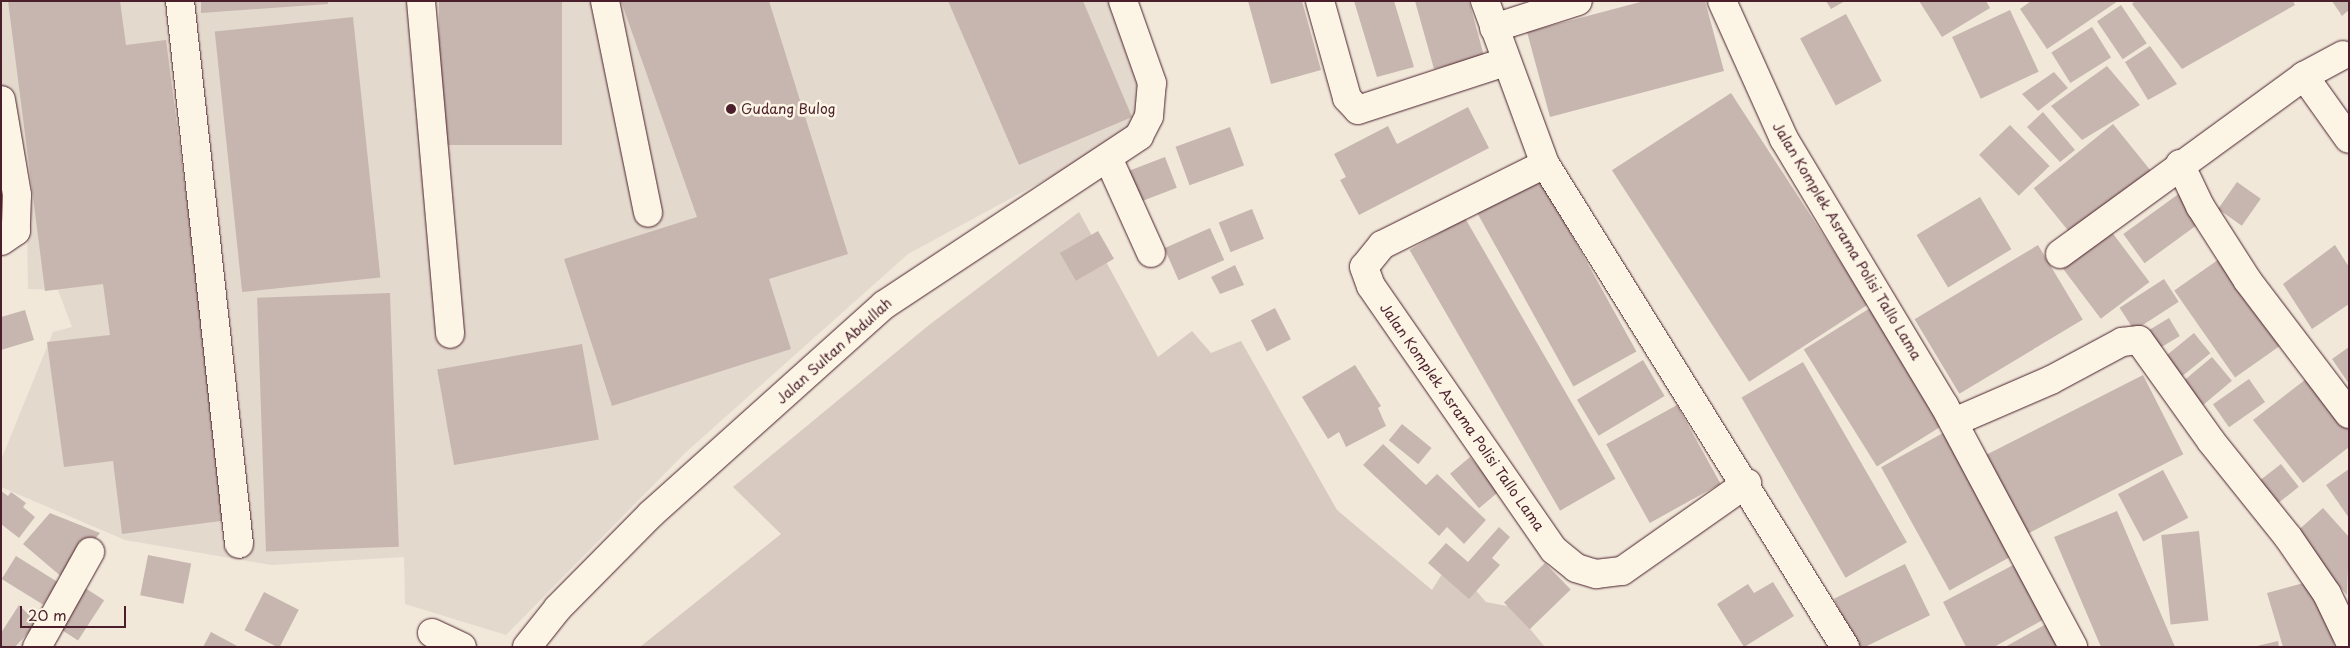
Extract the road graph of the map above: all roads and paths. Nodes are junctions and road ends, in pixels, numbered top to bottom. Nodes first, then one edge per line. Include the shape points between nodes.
1 (180, 1) edge
2 (421, 1) edge
3 (605, 1) edge
4 (1123, 1) edge
5 (1320, 1) edge
6 (1485, 1) edge
7 (1578, 1) edge
8 (1722, 1) edge
9 (1494, 28) junction
10 (2343, 55) dead end
11 (1505, 62) junction
12 (2304, 76) junction
13 (1, 100) edge
14 (2349, 138) edge
15 (1109, 160) junction
16 (1545, 164) junction
17 (2180, 164) junction
18 (648, 213) dead end
19 (1, 241) edge
20 (1151, 253) dead end
21 (2060, 254) dead end
22 (450, 334) dead end
23 (2349, 414) edge
24 (1954, 422) junction
25 (1747, 482) junction
26 (239, 544) dead end
27 (90, 552) dead end
28 (432, 633) dead end
29 (2349, 640) edge
30 (36, 647) edge
31 (462, 647) edge
32 (527, 647) edge
33 (1846, 647) edge
34 (2073, 647) edge

1 - 26 street
2 - 22 street
3 - 18 street
4 - 15 street, Jalan Sultan Abdullah via 1152,83 1151,103 1139,136
5 - 11 street via 1347,98 1358,110
6 - 9 street
7 - 9 street
8 - 24 street, Jalan Komplek Asrama Polisi Tallo Lama via 1784,139
9 - 11 street
10 - 12 street
11 - 16 street
12 - 14 street
12 - 17 street
13 - 19 street via 17,194 16,231
15 - 20 street
15 - 32 street, Jalan Sultan Abdullah via 1018,212 884,305 651,514 558,608
16 - 25 street
16 - 25 street, Jalan Komplek Asrama Polisi Tallo Lama via 1382,245 1364,267 1371,286 1554,550 1576,568 1596,574 1622,572
17 - 21 street
17 - 23 street via 2200,206 2248,281
24 - 29 street via 2051,380 2122,342 2139,340 2211,442 2288,537 2327,594
24 - 34 street, Jalan Komplek Asrama Polisi Tallo Lama
25 - 33 street
27 - 30 street
28 - 31 street

